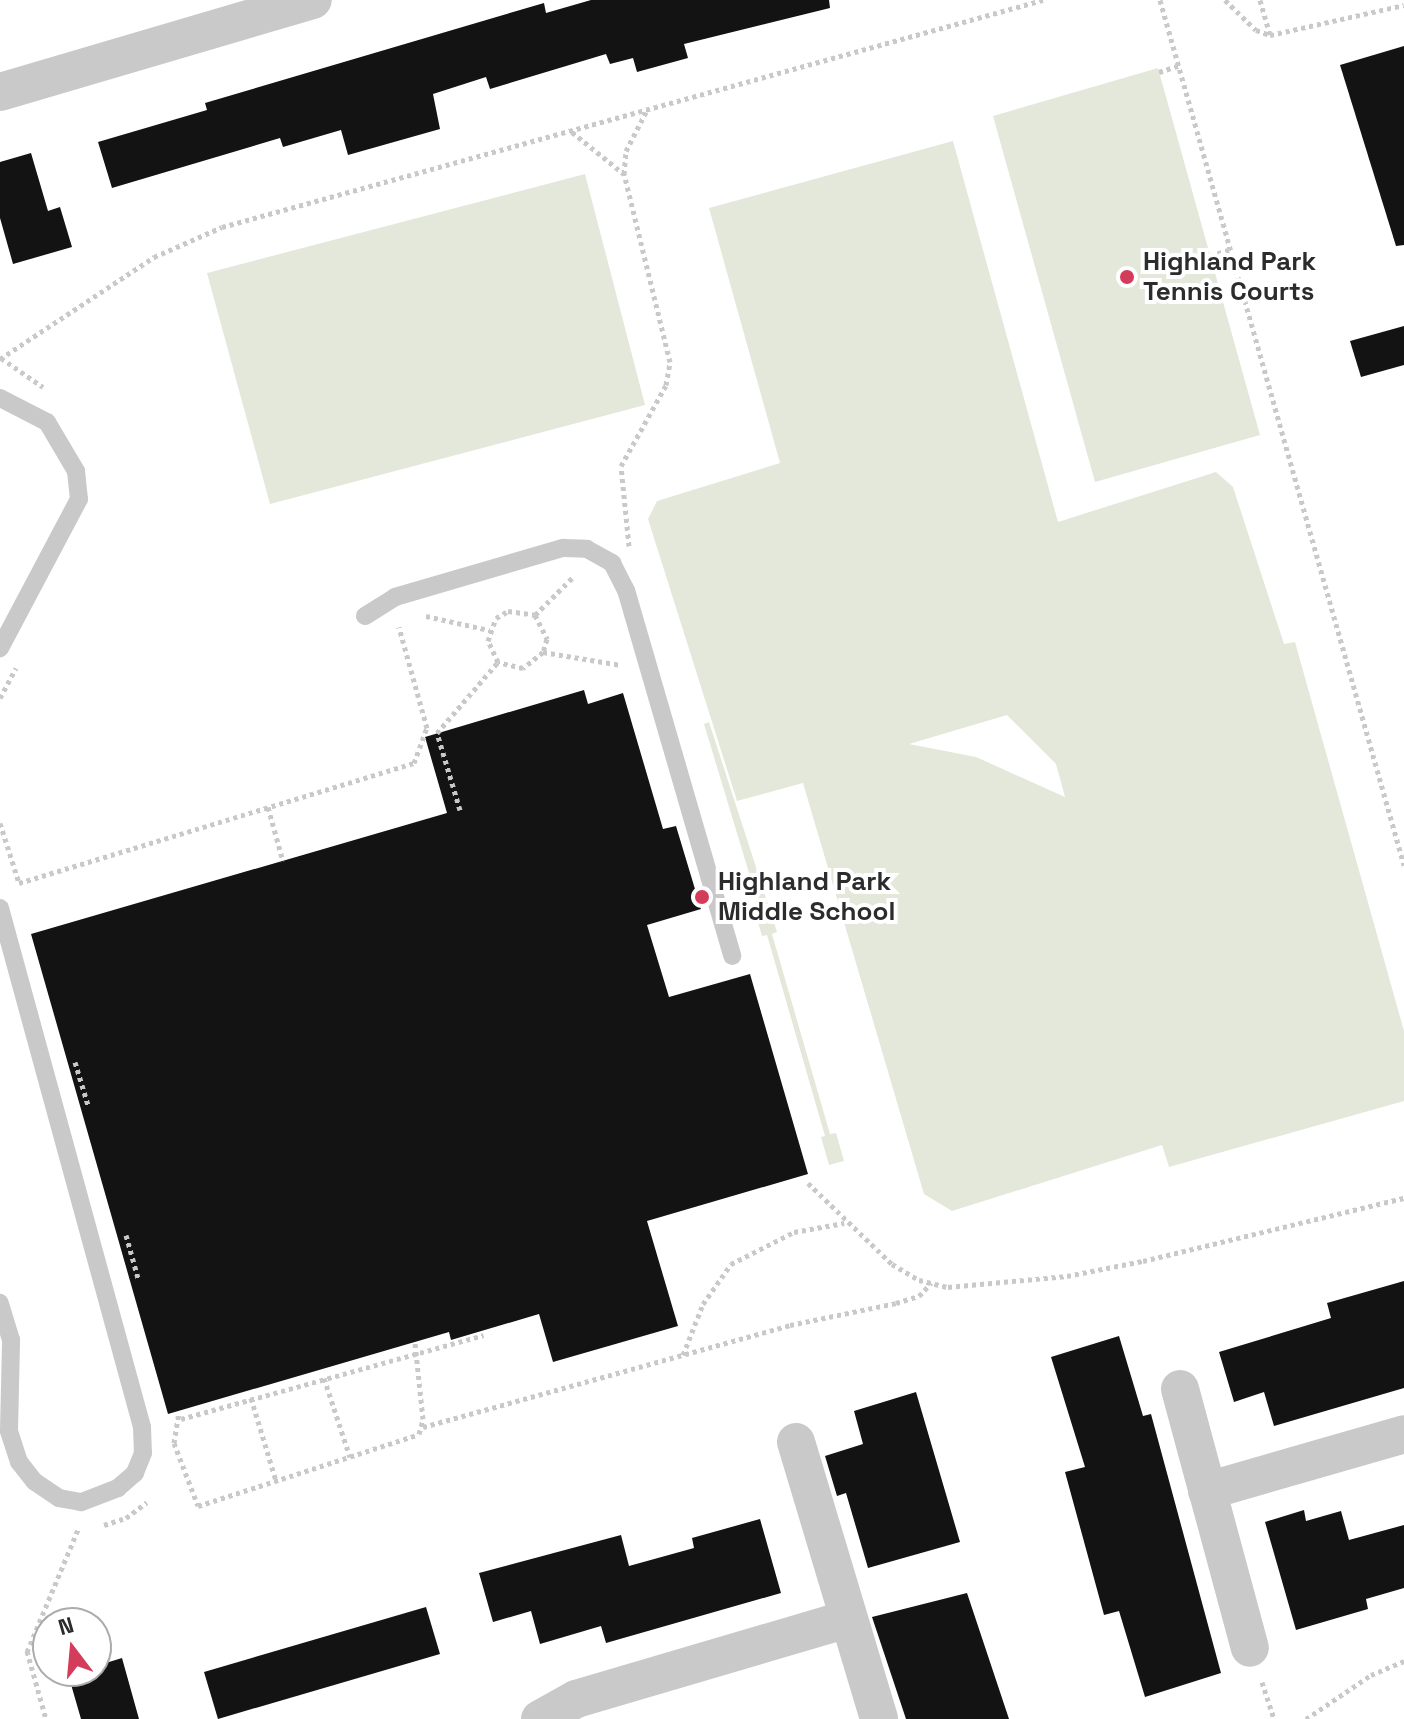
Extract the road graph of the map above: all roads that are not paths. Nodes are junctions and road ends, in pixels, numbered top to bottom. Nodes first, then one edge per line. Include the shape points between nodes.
1 (313, 0) edge
2 (0, 92) edge
3 (0, 398) edge
4 (365, 616) dead end
5 (0, 648) edge
6 (0, 908) edge
7 (732, 956) dead end
8 (0, 1303) edge
9 (1180, 1389) dead end
10 (1404, 1434) edge
11 (796, 1442) dead end
12 (1207, 1491) junction
13 (848, 1619) junction
14 (1250, 1648) dead end
15 (540, 1719) edge
16 (879, 1719) edge

1 - 2 street
3 - 5 lane via 47,422 76,471 79,499
4 - 7 lane via 395,597 563,548 605,558 621,573
6 - 8 lane via 142,1427 143,1453 135,1473 118,1488 81,1502 59,1498 34,1481 19,1462 9,1431 11,1340
9 - 12 street
10 - 12 street
11 - 13 street
12 - 14 street
13 - 15 street via 576,1699
13 - 16 street

